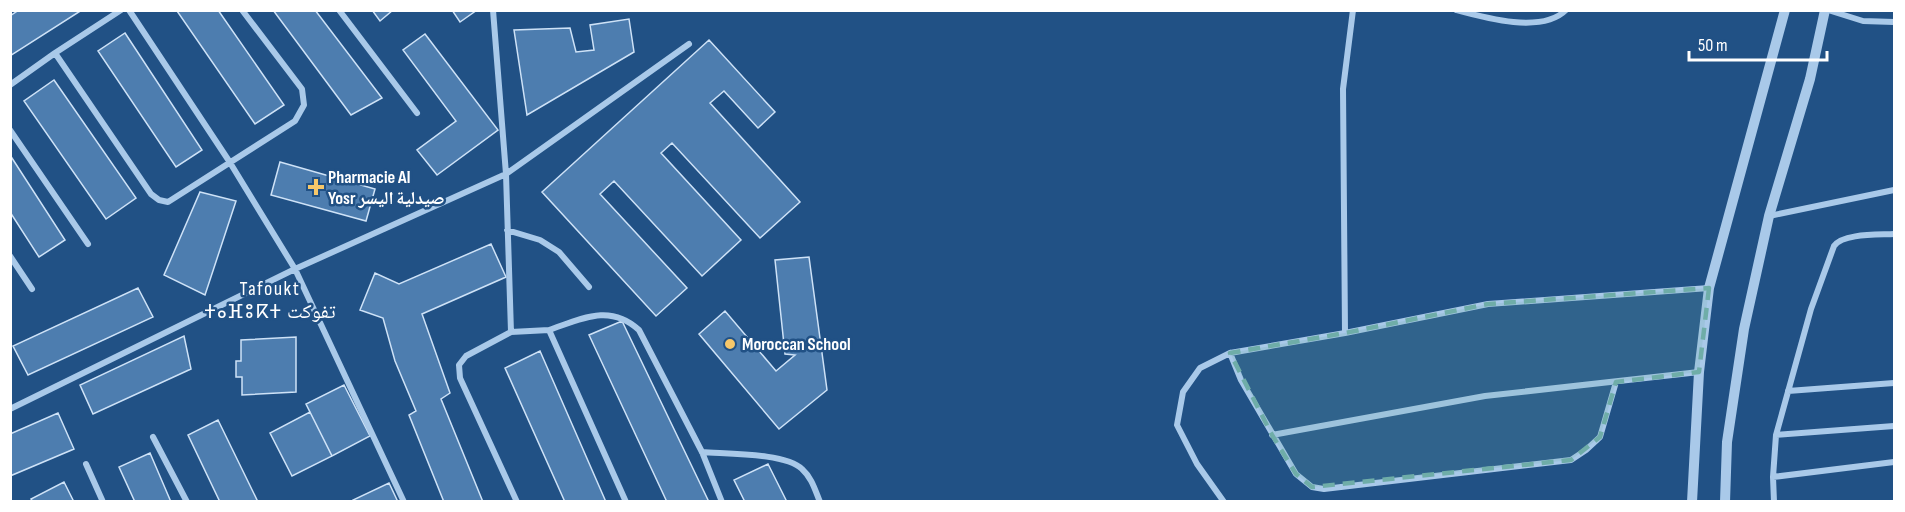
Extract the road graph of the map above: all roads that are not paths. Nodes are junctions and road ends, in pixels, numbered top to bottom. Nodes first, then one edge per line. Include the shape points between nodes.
1 (121, 10) edge
2 (129, 10) edge
3 (242, 10) edge
4 (339, 10) edge
5 (493, 10) edge
6 (1353, 10) edge
7 (1456, 10) edge
8 (1566, 10) edge
9 (1785, 10) edge
10 (1827, 10) edge
11 (1894, 22) edge
12 (690, 44) dead end
13 (55, 53) junction
14 (10, 85) edge
15 (417, 113) dead end
16 (10, 130) edge
17 (229, 161) junction
18 (506, 174) junction
19 (1894, 190) edge
20 (1769, 216) junction
21 (507, 230) junction
22 (1894, 234) edge
23 (88, 244) dead end
24 (10, 256) edge
25 (295, 269) junction
26 (589, 287) dead end
27 (1709, 288) junction
28 (32, 290) dead end
29 (549, 330) junction
30 (511, 332) junction
31 (1345, 333) junction
32 (1230, 352) junction
33 (1699, 372) junction
34 (1616, 381) junction
35 (1894, 383) edge
36 (1788, 391) junction
37 (10, 410) edge
38 (1894, 426) edge
39 (1272, 435) junction
40 (1776, 435) junction
41 (153, 437) dead end
42 (702, 452) junction
43 (1894, 462) edge
44 (86, 464) dead end
45 (1773, 477) junction
46 (103, 501) edge
47 (187, 501) edge
48 (404, 501) edge
49 (517, 501) edge
50 (626, 501) edge
51 (722, 501) edge
52 (820, 501) edge
53 (1224, 501) edge
54 (1692, 501) edge
55 (1725, 501) edge
56 (1774, 501) edge

1 - 13 street
2 - 17 street
3 - 17 street via 302,89 304,105 295,121
4 - 15 street
5 - 18 street
6 - 31 street via 1343,89
7 - 8 street via 1530,23 1557,17
9 - 27 street
10 - 11 street via 1863,21
10 - 20 street
12 - 18 street
13 - 14 street
13 - 17 street via 151,194 159,200 168,202
16 - 23 street
17 - 25 street
18 - 21 street
18 - 25 street
19 - 20 street
20 - 55 street via 1744,329 1727,442
21 - 26 street via 540,240 559,252
21 - 30 street
22 - 36 street via 1848,237 1836,243 1810,309
24 - 28 street
25 - 37 street
25 - 48 street
27 - 31 street via 1488,304
27 - 33 street
29 - 30 street
29 - 42 street via 609,314 629,321 639,330
29 - 50 street
30 - 49 street via 466,356 459,365 460,378
31 - 32 street
32 - 39 street
32 - 53 street via 1200,368 1183,392 1177,425 1197,464
33 - 34 street
33 - 54 street
34 - 39 street via 1485,396
34 - 39 street via 1600,437 1571,460 1324,489 1311,487 1296,474
35 - 36 street
36 - 40 street
38 - 40 street
40 - 45 street
41 - 47 street
42 - 51 street
42 - 52 street via 783,458 801,467
43 - 45 street
44 - 46 street
45 - 56 street

